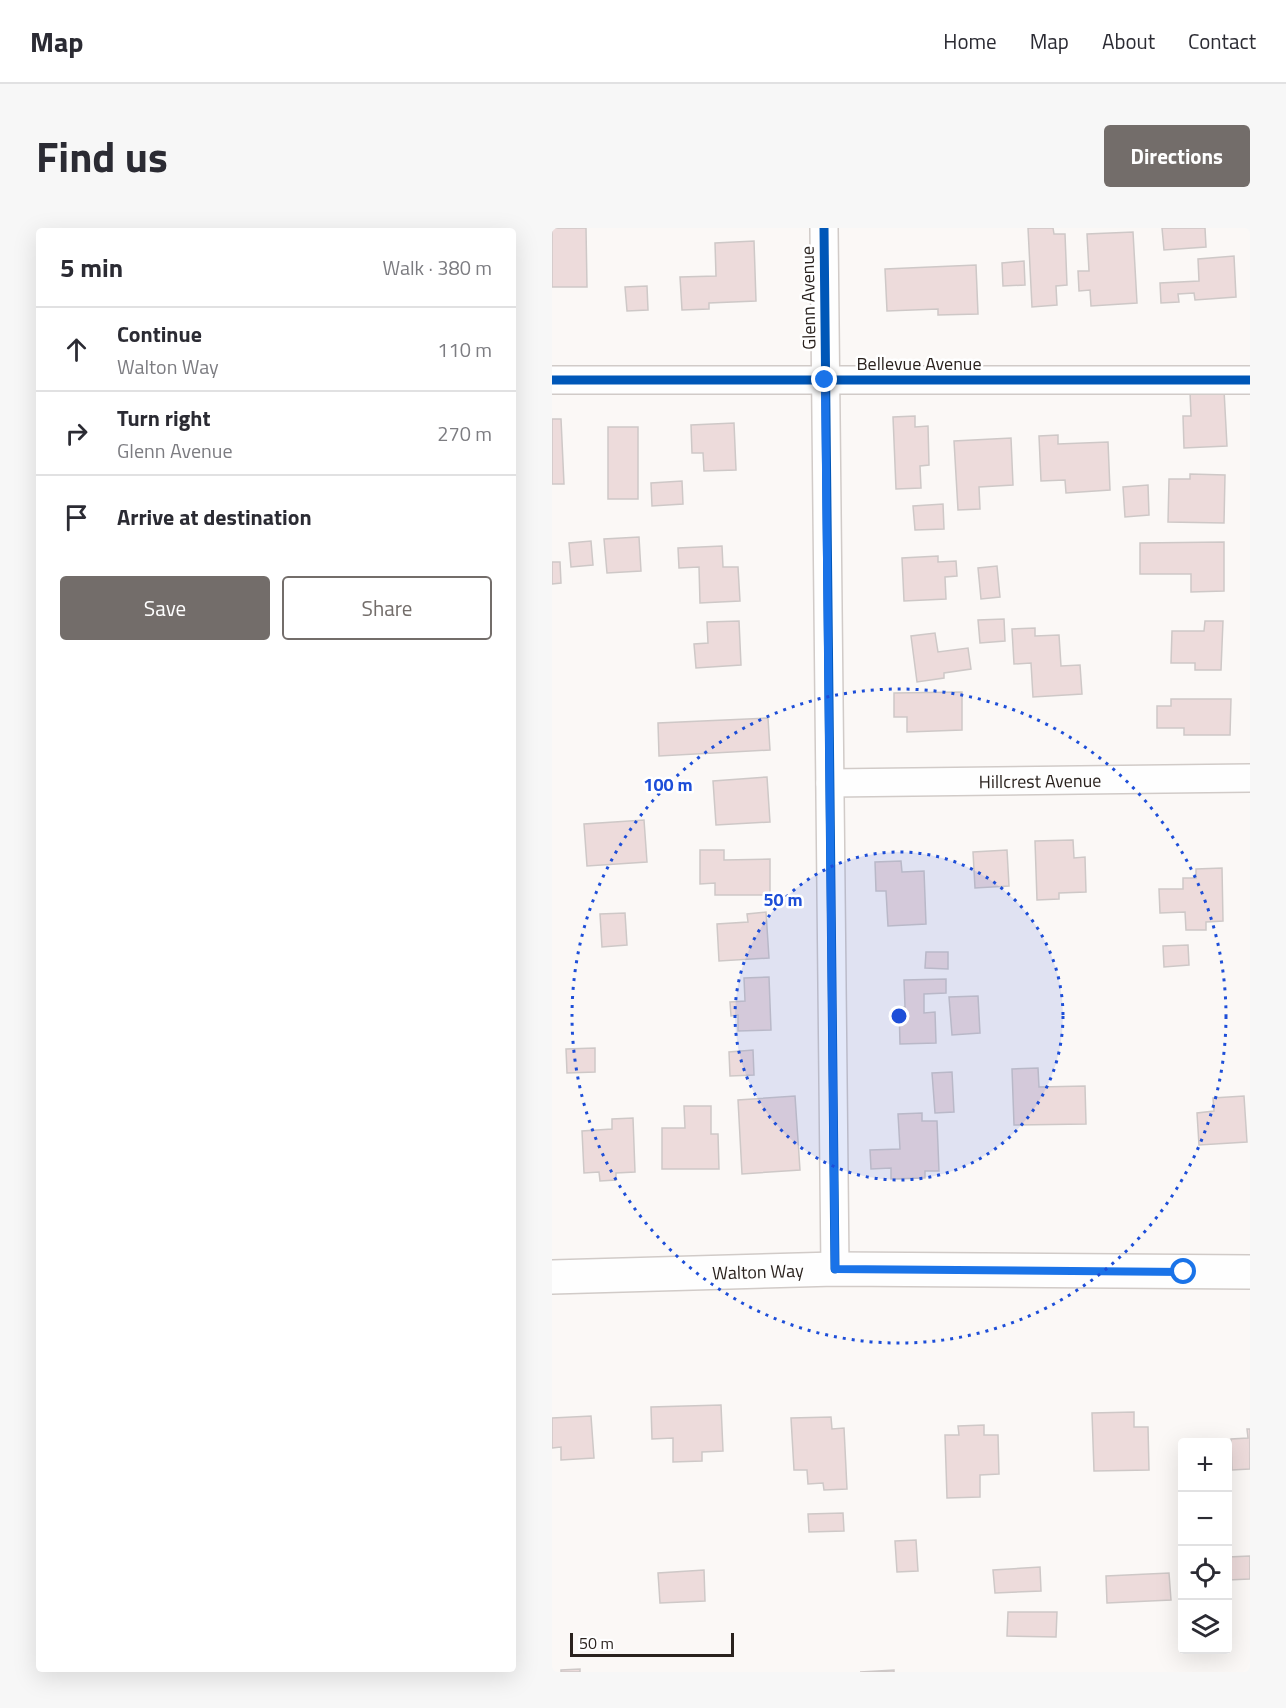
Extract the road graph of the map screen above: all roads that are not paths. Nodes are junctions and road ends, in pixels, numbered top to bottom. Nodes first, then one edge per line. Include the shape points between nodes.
1 (824, 228) edge
2 (552, 380) edge
3 (825, 380) junction
4 (1250, 380) edge
5 (1250, 778) edge
6 (830, 783) junction
7 (835, 1269) junction
8 (1250, 1272) edge
9 (552, 1277) edge

1 - 3 street, Glenn Avenue
2 - 3 street, Bellevue Avenue
3 - 4 street, Bellevue Avenue
3 - 6 street, Glenn Avenue
5 - 6 street, Hillcrest Avenue
6 - 7 street, Glenn Avenue
7 - 8 main road, Walton Way
7 - 9 main road, Walton Way

